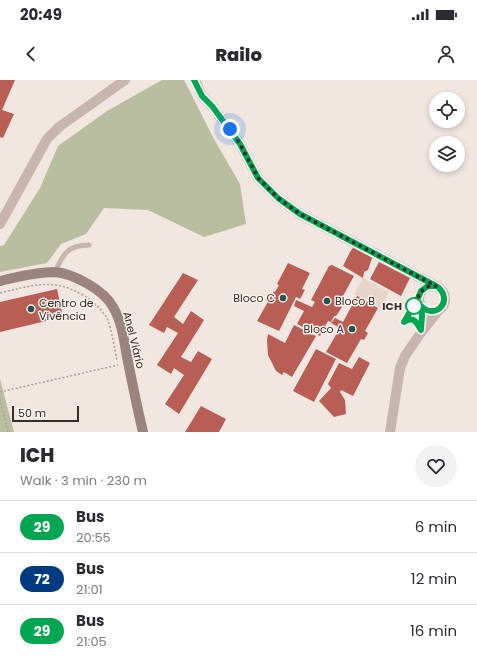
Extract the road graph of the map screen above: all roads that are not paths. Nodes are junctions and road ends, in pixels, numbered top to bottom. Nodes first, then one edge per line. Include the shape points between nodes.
1 (125, 80) edge
2 (194, 80) edge
3 (0, 224) edge
4 (89, 244) dead end
5 (56, 272) junction
6 (0, 281) edge
7 (436, 286) junction
8 (420, 302) junction
9 (442, 306) junction
10 (421, 332) junction
11 (143, 432) edge
12 (390, 432) edge

1 - 3 street via 51,136
2 - 7 street via 202,96 240,144 258,178 278,198 300,214
4 - 5 lane via 79,244 69,249 61,258
5 - 6 main road, Anel Viário via 30,274
5 - 11 main road, Anel Viário via 88,284 113,306 121,326
7 - 8 street via 424,288 419,294
7 - 9 street via 444,295
8 - 9 street via 424,309 431,312
8 - 10 street
8 - 10 lane via 404,322 412,319 418,323
9 - 10 street
10 - 12 street via 400,368

